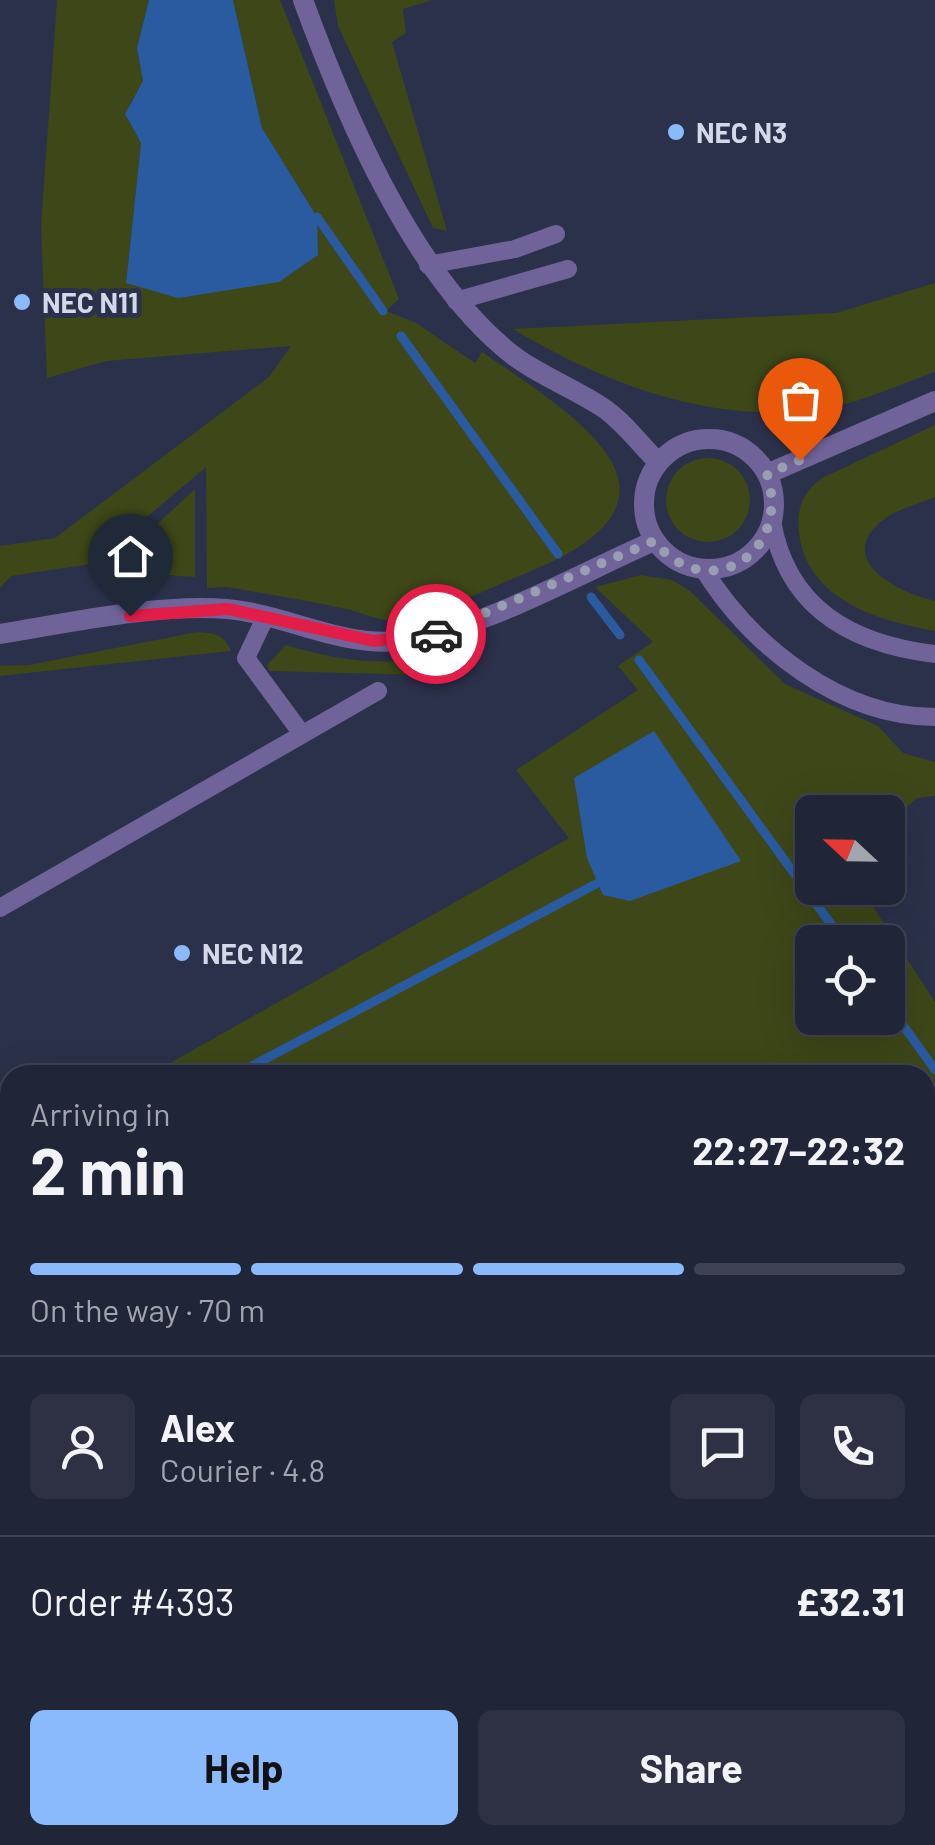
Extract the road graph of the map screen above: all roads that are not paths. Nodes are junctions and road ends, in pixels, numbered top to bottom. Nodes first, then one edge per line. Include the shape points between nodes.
1 (303, 0) edge
2 (556, 234) dead end
3 (428, 265) junction
4 (568, 269) dead end
5 (456, 301) junction
6 (935, 401) edge
7 (656, 460) junction
8 (767, 474) junction
9 (772, 520) junction
10 (654, 541) junction
11 (704, 570) junction
12 (266, 616) junction
13 (0, 634) edge
14 (935, 654) edge
15 (378, 691) dead end
16 (935, 717) edge
17 (302, 734) junction
18 (0, 908) edge

1 - 3 street via 348,108
2 - 3 lane
3 - 5 street
4 - 5 lane
5 - 7 street via 505,349 605,408
6 - 8 street
7 - 8 street via 693,440 719,440 740,446
7 - 10 street via 644,492
8 - 9 street
9 - 11 street via 744,560
9 - 14 lane via 786,573 813,606 876,640
10 - 11 street via 680,564
10 - 12 street via 431,636 374,641
11 - 16 lane via 726,606 785,660 864,704
12 - 13 street via 202,608
12 - 17 lane via 246,658
15 - 17 lane
17 - 18 lane

